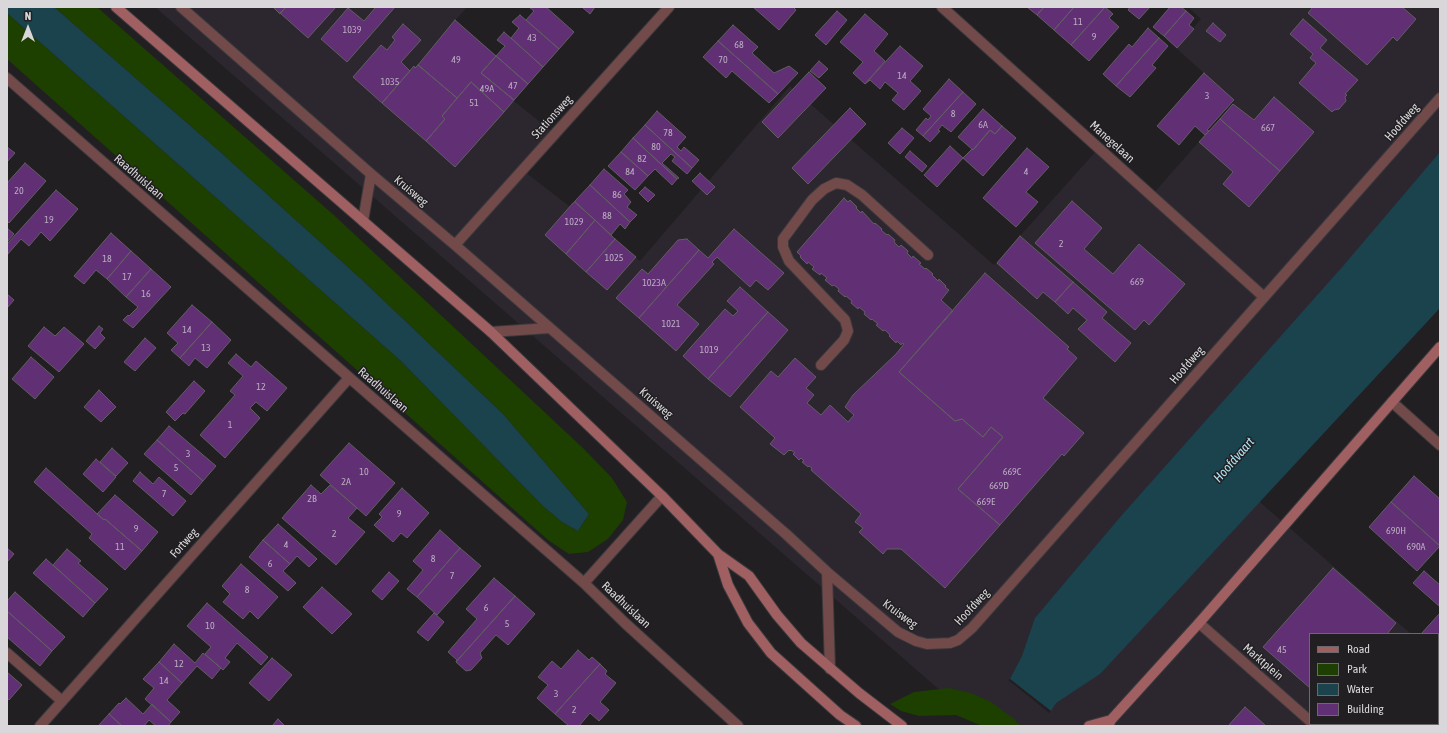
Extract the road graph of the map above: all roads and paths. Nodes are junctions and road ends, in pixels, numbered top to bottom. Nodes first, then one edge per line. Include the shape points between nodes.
1 (116, 7) edge
2 (181, 7) edge
3 (669, 7) edge
4 (942, 7) edge
5 (7, 78) edge
6 (1440, 98) edge
7 (371, 174) junction
8 (363, 221) junction
9 (455, 245) junction
10 (928, 255) dead end
11 (1264, 297) junction
12 (550, 328) junction
13 (491, 332) junction
14 (1440, 348) edge
15 (821, 365) dead end
16 (349, 378) junction
17 (1392, 402) junction
18 (1440, 445) edge
19 (662, 496) junction
20 (718, 554) junction
21 (827, 572) junction
22 (584, 584) junction
23 (1199, 624) junction
24 (927, 644) joint
25 (7, 653) edge
26 (830, 669) junction
27 (62, 701) junction
28 (1309, 720) edge
29 (1110, 723) edge
30 (40, 726) edge
31 (738, 726) edge
32 (856, 726) edge
33 (902, 726) edge
34 (1089, 726) edge

1 - 8 street
2 - 7 street, Kruisweg
3 - 9 street, Stationsweg
4 - 11 street, Manegelaan
5 - 16 street, Raadhuislaan
6 - 11 street, Hoofdweg
7 - 8 street
7 - 9 street, Kruisweg
8 - 13 street
9 - 12 street, Kruisweg
10 - 15 street via 862,195 846,185 836,183 824,189 812,200 784,239 783,247 789,261 845,320 848,331 844,340
11 - 24 street, Hoofdweg via 972,628 950,644
12 - 13 street
12 - 21 street, Kruisweg
13 - 19 street
14 - 17 street
16 - 22 street, Raadhuislaan
16 - 27 street, Fortweg
17 - 18 street
17 - 23 street
19 - 20 street
19 - 22 street
20 - 26 street via 748,576 801,644
20 - 32 street via 728,585 748,623 771,653 840,715
21 - 24 street, Kruisweg via 898,632
21 - 26 street
22 - 31 street, Raadhuislaan
23 - 28 street, Marktplein
23 - 29 street
25 - 27 street
26 - 33 street
27 - 30 street, Fortweg
29 - 34 street

